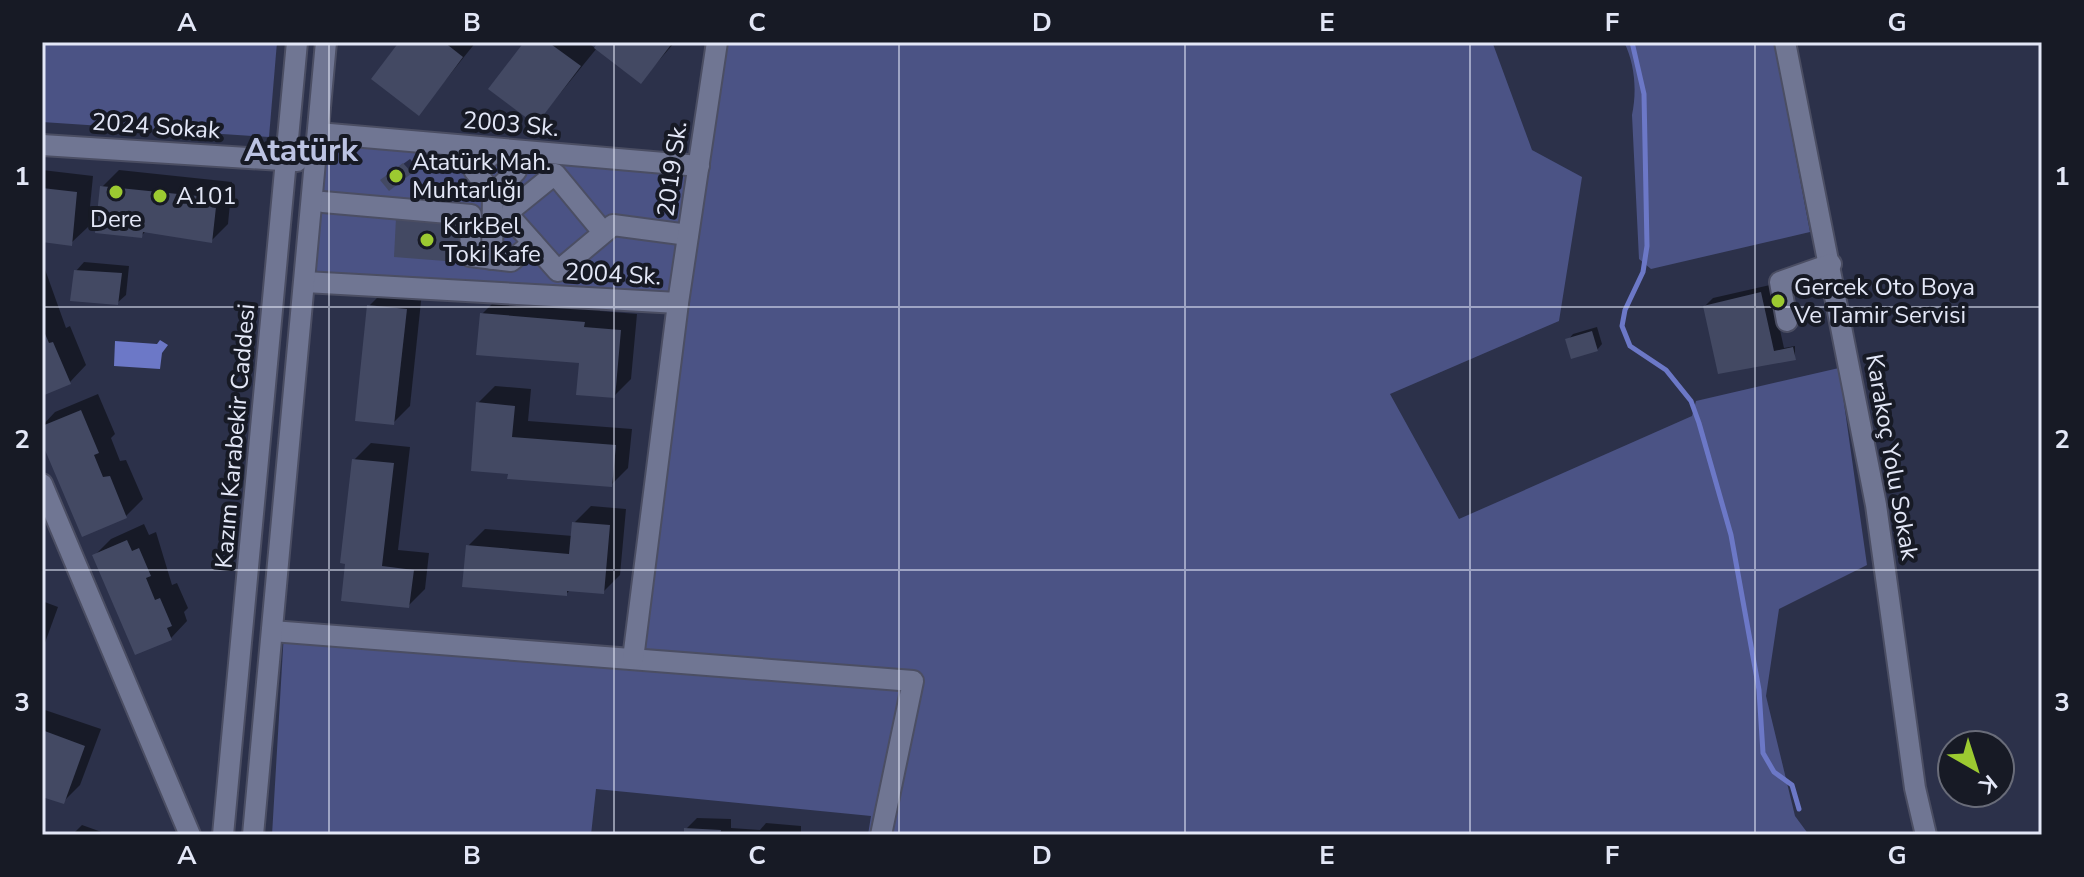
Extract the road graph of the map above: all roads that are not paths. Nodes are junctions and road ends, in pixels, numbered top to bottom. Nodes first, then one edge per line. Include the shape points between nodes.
1 (297, 42) edge
2 (326, 42) edge
3 (717, 42) edge
4 (1785, 42) edge
5 (318, 133) junction
6 (42, 145) edge
7 (498, 149) junction
8 (287, 160) junction
9 (315, 163) junction
10 (699, 166) junction
11 (493, 194) junction
12 (323, 202) dead end
13 (603, 232) junction
14 (688, 235) junction
15 (533, 243) junction
16 (488, 258) junction
17 (1831, 264) junction
18 (305, 282) junction
19 (485, 293) junction
20 (678, 303) junction
21 (1787, 321) dead end
22 (42, 484) edge
23 (272, 631) junction
24 (633, 659) junction
25 (190, 835) edge
26 (223, 835) edge
27 (253, 835) edge
28 (881, 835) edge
29 (1926, 835) edge

1 - 8 street, Kazım Karabekir Caddesi
2 - 5 street
3 - 10 street, 2019 Sk.
4 - 17 street, Karakoç Yolu Sokak
5 - 7 street, 2003 Sk.
5 - 9 street
6 - 8 street, 2024 Sokak
7 - 10 street, 2003 Sk.
7 - 11 street via 516,171
7 - 11 street via 474,170
8 - 9 street, 2024 Sokak
8 - 26 street, Kazım Karabekir Caddesi
9 - 18 street
10 - 14 street, 2019 Sk.
11 - 16 street
12 - 16 street via 386,201 471,215 470,256
13 - 14 street via 613,225
13 - 15 street via 558,271
13 - 15 street via 555,174 513,208 510,217
14 - 20 street, 2019 Sk.
15 - 16 street via 511,261
16 - 19 street
17 - 21 street via 1780,282
17 - 29 street, Karakoç Yolu Sokak via 1876,505
18 - 19 street, 2004 Sk.
18 - 23 street
19 - 20 street, 2004 Sk.
20 - 24 street, 2019 Sk.
22 - 25 street
23 - 24 street
23 - 27 street
24 - 28 street via 913,681

